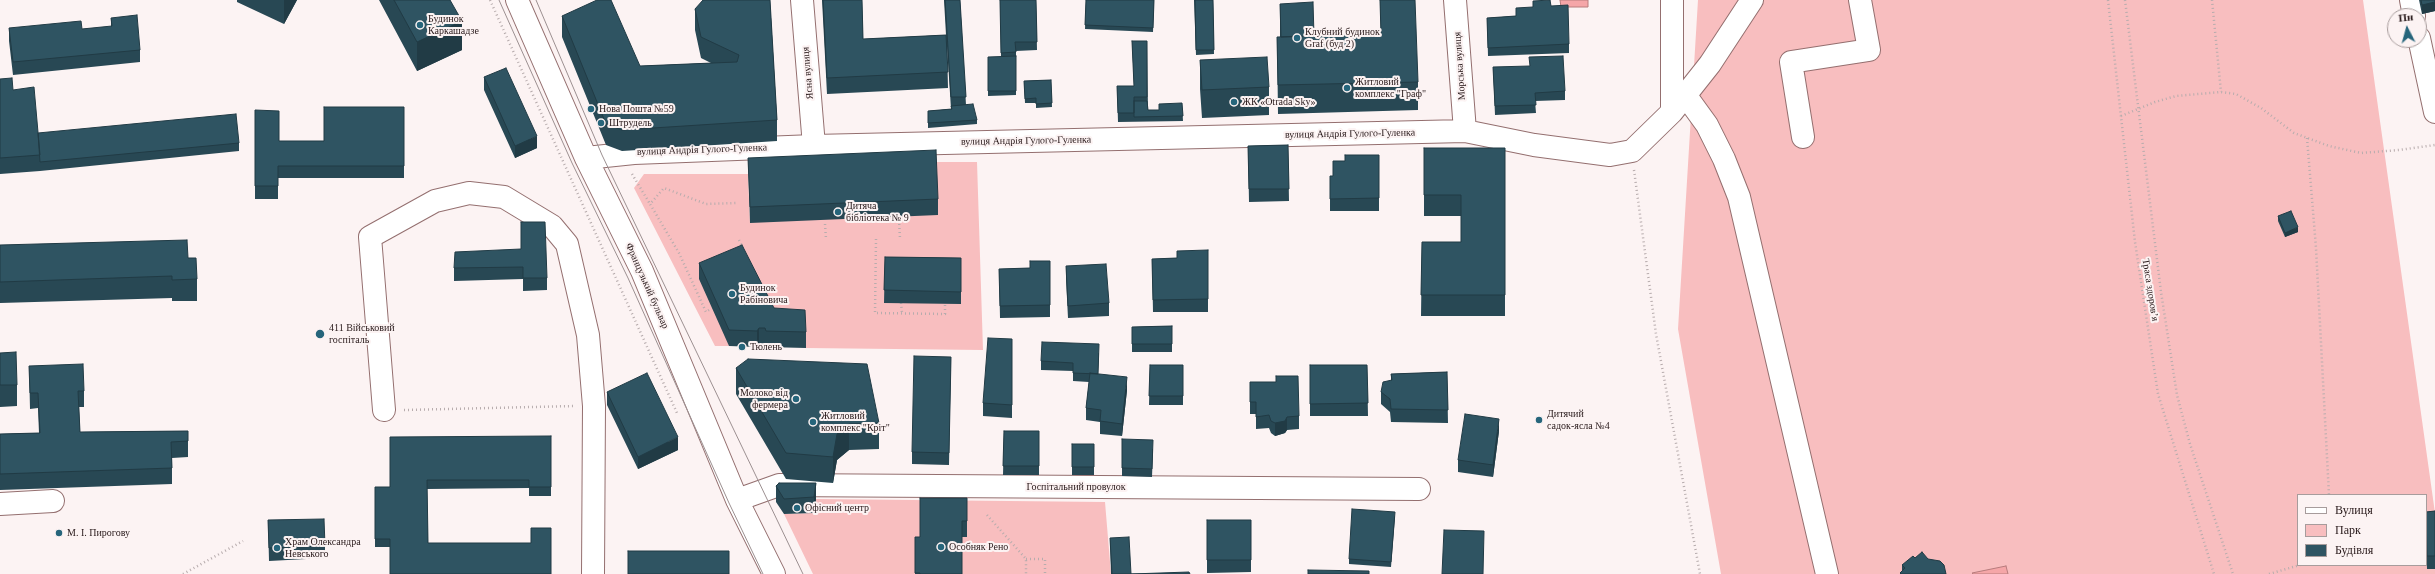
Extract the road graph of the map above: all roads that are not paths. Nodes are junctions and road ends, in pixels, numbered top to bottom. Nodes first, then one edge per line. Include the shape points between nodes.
1 (517, 0) edge
2 (802, 0) edge
3 (1455, 0) edge
4 (1672, 0) edge
5 (1752, 0) edge
6 (1860, 0) edge
7 (2421, 48) edge
8 (1686, 96) junction
9 (1672, 112) junction
10 (2435, 112) edge
11 (1465, 131) junction
12 (1802, 137) dead end
13 (814, 146) junction
14 (586, 158) junction
15 (384, 410) road end
16 (1419, 489) dead end
17 (737, 500) junction
18 (53, 501) dead end
19 (0, 504) edge
20 (593, 574) edge
21 (774, 574) edge
22 (1827, 574) edge

1 - 14 street, Французький бульвар
2 - 13 street, Ясна вулиця
3 - 11 street, Морська вулиця
4 - 9 street
5 - 8 street
6 - 12 street via 1869,50 1791,62
7 - 10 street
8 - 9 street
8 - 22 street via 1706,125 1724,159 1739,197
9 - 11 street, вулиця Андрія Гулого-Гуленка via 1632,151 1610,155 1534,145
11 - 13 street, вулиця Андрія Гулого-Гуленка via 1154,130
13 - 14 street, вулиця Андрія Гулого-Гуленка via 634,153
14 - 17 street, Французький бульвар via 642,271
15 - 20 street via 370,236 435,201 469,193 504,197 552,226 567,244 588,335 594,406
16 - 17 street, Госпітальний провулок via 779,485
17 - 21 street, Французький бульвар
18 - 19 street

